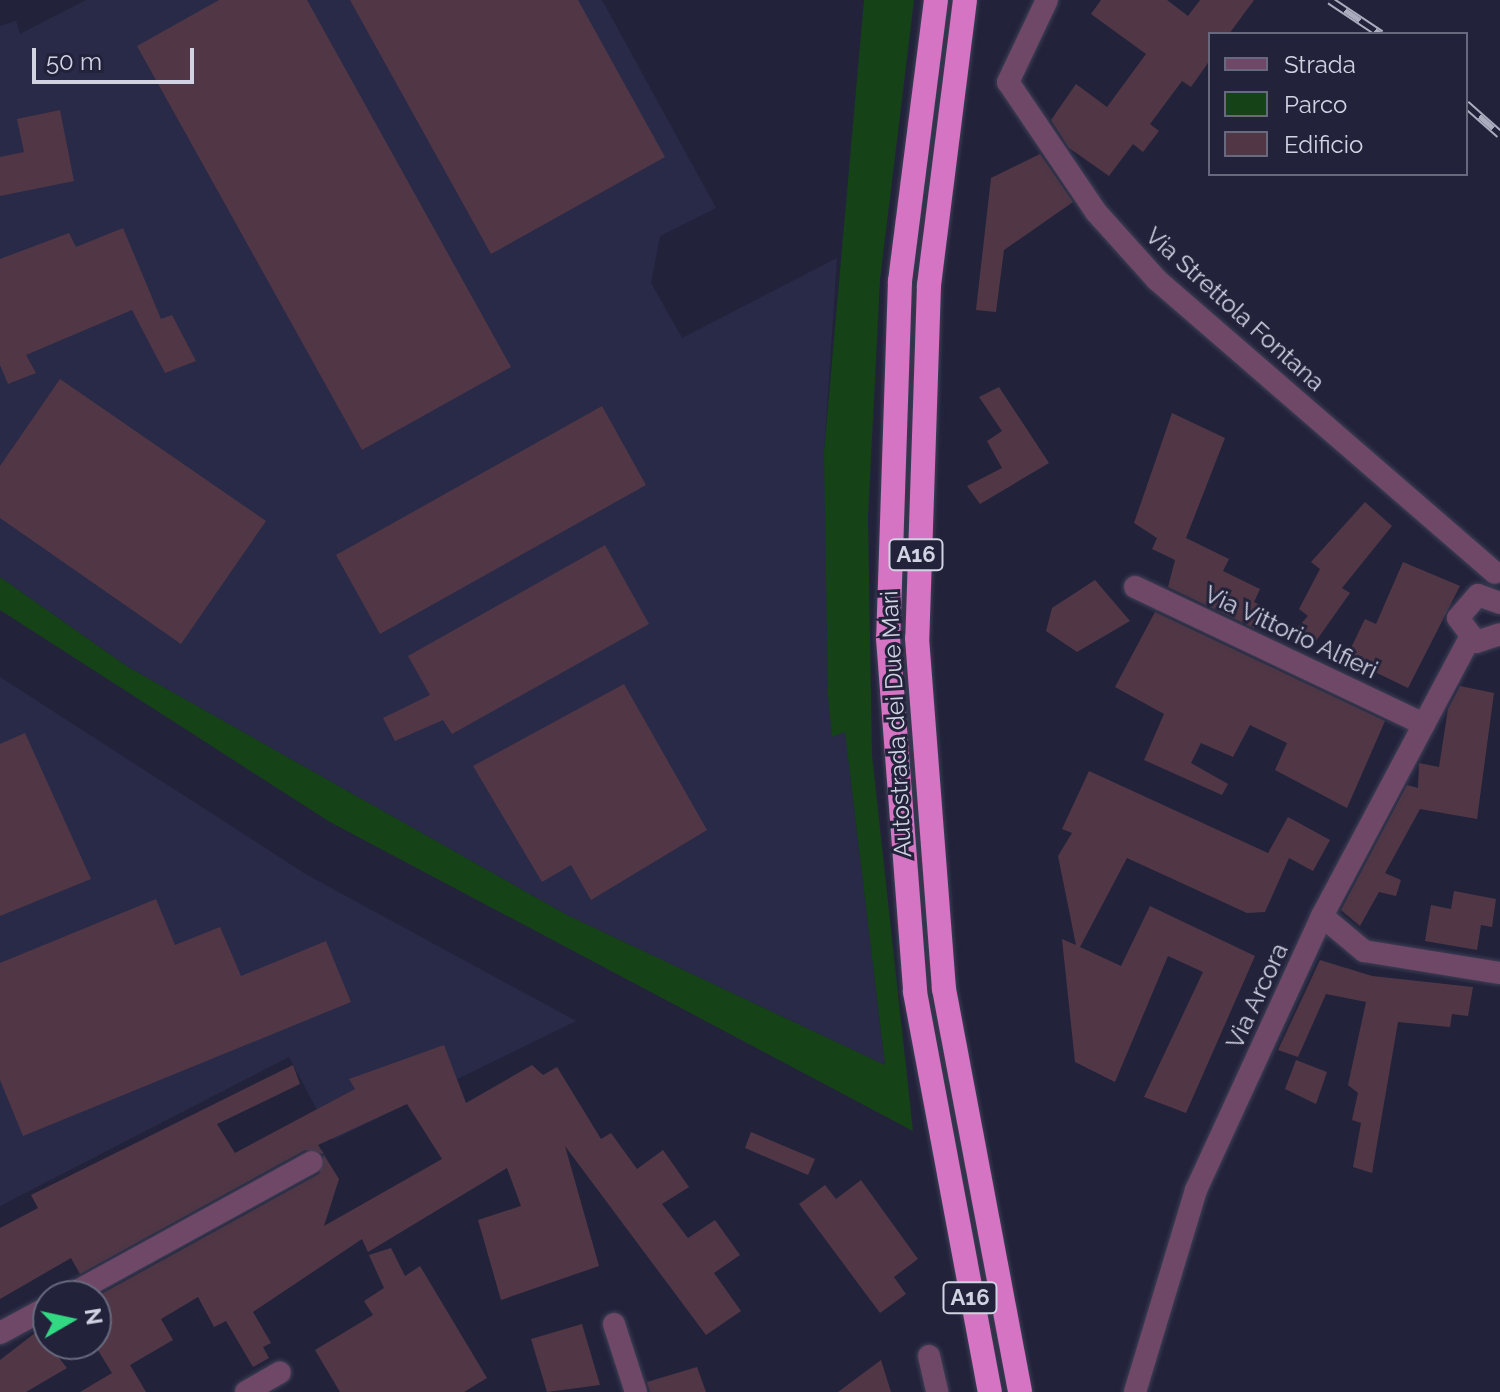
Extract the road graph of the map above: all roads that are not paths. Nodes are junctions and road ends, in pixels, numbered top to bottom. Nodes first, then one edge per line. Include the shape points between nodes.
1 (936, 0) edge
2 (965, 0) edge
3 (1047, 0) edge
4 (1498, 567) edge
5 (1135, 587) dead end
6 (1496, 600) edge
7 (1499, 636) edge
8 (1469, 639) junction
9 (1424, 724) junction
10 (1322, 916) junction
11 (1500, 973) edge
12 (312, 1162) dead end
13 (97, 1280) edge
14 (32, 1316) edge
15 (614, 1324) dead end
16 (0, 1333) edge
17 (929, 1356) dead end
18 (280, 1372) dead end
19 (246, 1392) edge
20 (636, 1392) edge
21 (937, 1392) edge
22 (990, 1392) edge
23 (1020, 1392) edge
24 (1135, 1392) edge

1 - 22 highway, Autostrada dei Due Mari / A16 via 900,281 888,518 892,755 930,1096
2 - 23 highway, Autostrada dei Due Mari / A16 via 929,285 916,520 926,813 962,1110
3 - 4 street, Via Strettola Fontana via 1008,82 1096,212 1157,280
4 - 6 street, Via Arcora
5 - 9 street, Via Vittorio Alfieri
6 - 8 street, Via Arcora via 1460,610
7 - 8 street
8 - 9 street, Via Arcora
9 - 10 street, Via Arcora
10 - 11 street via 1364,951
10 - 24 street, Via Arcora via 1196,1190 1160,1291
12 - 13 street
14 - 16 street
15 - 20 street
17 - 21 street
18 - 19 street

